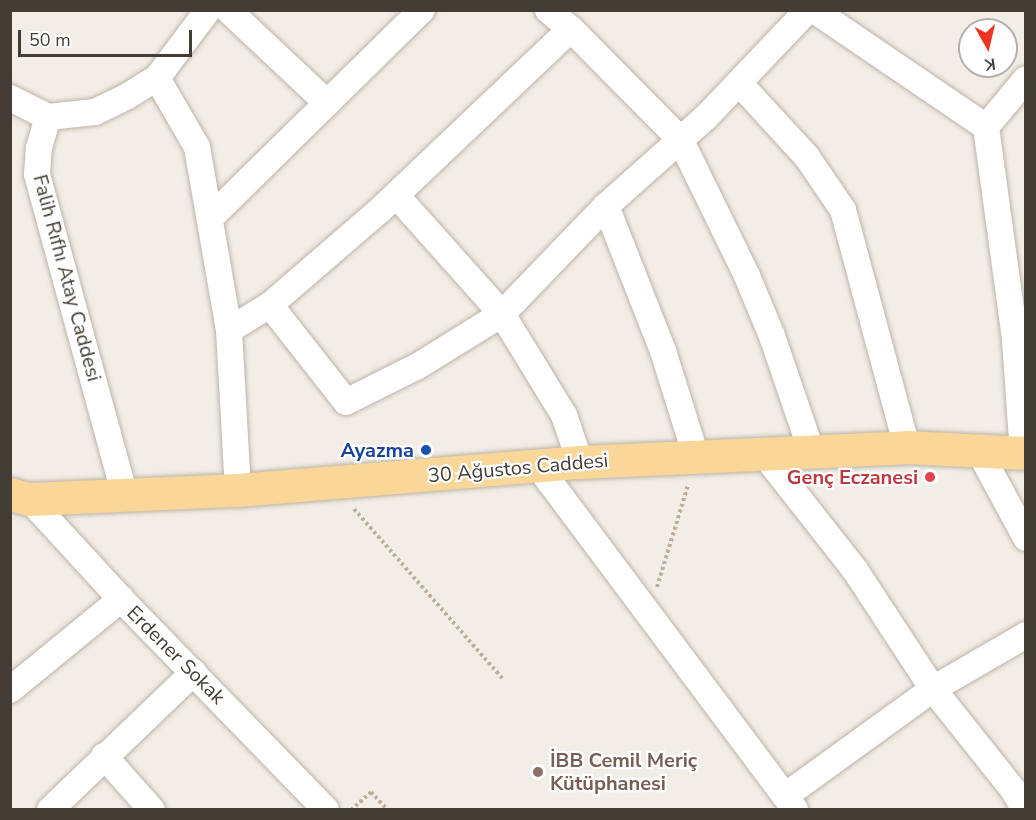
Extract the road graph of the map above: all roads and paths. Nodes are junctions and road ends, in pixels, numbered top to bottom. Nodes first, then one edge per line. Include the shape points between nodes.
1 (228, 10) edge
2 (422, 10) edge
3 (548, 10) edge
4 (808, 10) edge
5 (814, 10) edge
6 (195, 14) edge
7 (571, 29) junction
8 (157, 78) junction
9 (1026, 79) edge
10 (739, 83) junction
11 (10, 98) edge
12 (327, 103) junction
13 (48, 117) junction
14 (986, 127) junction
15 (680, 139) junction
16 (396, 195) junction
17 (606, 206) junction
18 (210, 218) junction
19 (270, 305) junction
20 (502, 314) junction
21 (229, 330) junction
22 (906, 447) junction
23 (979, 451) junction
24 (763, 453) junction
25 (812, 453) junction
26 (1024, 453) edge
27 (696, 456) junction
28 (580, 462) junction
29 (538, 466) junction
30 (332, 483) junction
31 (238, 490) junction
32 (125, 496) junction
33 (20, 497) edge
34 (1026, 538) edge
35 (121, 599) junction
36 (649, 614) junction
37 (1026, 635) edge
38 (194, 672) junction
39 (502, 678) dead end
40 (933, 689) junction
41 (10, 690) edge
42 (104, 756) junction
43 (1021, 795) edge
44 (790, 803) edge
45 (50, 810) edge
46 (152, 810) edge
47 (326, 810) edge
48 (351, 810) edge
49 (388, 810) edge

1 - 12 street
2 - 12 street
3 - 7 street
4 - 10 street
5 - 14 street
6 - 8 street
7 - 15 street
7 - 16 street
8 - 13 street via 95,112
8 - 18 street via 197,147
9 - 14 street
10 - 15 street
10 - 22 street via 807,157 843,210
11 - 13 street
12 - 18 street
13 - 32 street, Falih Rıfhı Atay Caddesi via 37,174
14 - 26 street via 1015,340
15 - 17 street
15 - 25 street via 747,276
16 - 19 street
16 - 20 street
17 - 20 street
17 - 27 street via 663,351
18 - 21 street
19 - 20 street via 346,402 418,366
19 - 21 street
20 - 28 street via 564,415
21 - 31 street
22 - 23 main road, 30 Ağustos Caddesi
22 - 25 main road, 30 Ağustos Caddesi
23 - 26 main road, 30 Ağustos Caddesi
23 - 34 street
24 - 25 main road, 30 Ağustos Caddesi
24 - 27 main road, 30 Ağustos Caddesi
24 - 40 street via 855,570
27 - 28 main road, 30 Ağustos Caddesi
27 - 36 path
28 - 29 main road, 30 Ağustos Caddesi
29 - 30 main road, 30 Ağustos Caddesi
29 - 36 street
30 - 31 main road, 30 Ağustos Caddesi
30 - 39 path
31 - 32 main road, 30 Ağustos Caddesi
32 - 33 main road, 30 Ağustos Caddesi
33 - 35 street, Erdener Sokak
35 - 38 street, Erdener Sokak
35 - 41 street
36 - 44 street
37 - 40 street
38 - 42 street
38 - 47 street, Erdener Sokak
40 - 43 street
40 - 44 street
42 - 45 street
42 - 46 street
48 - 49 path via 371,792

